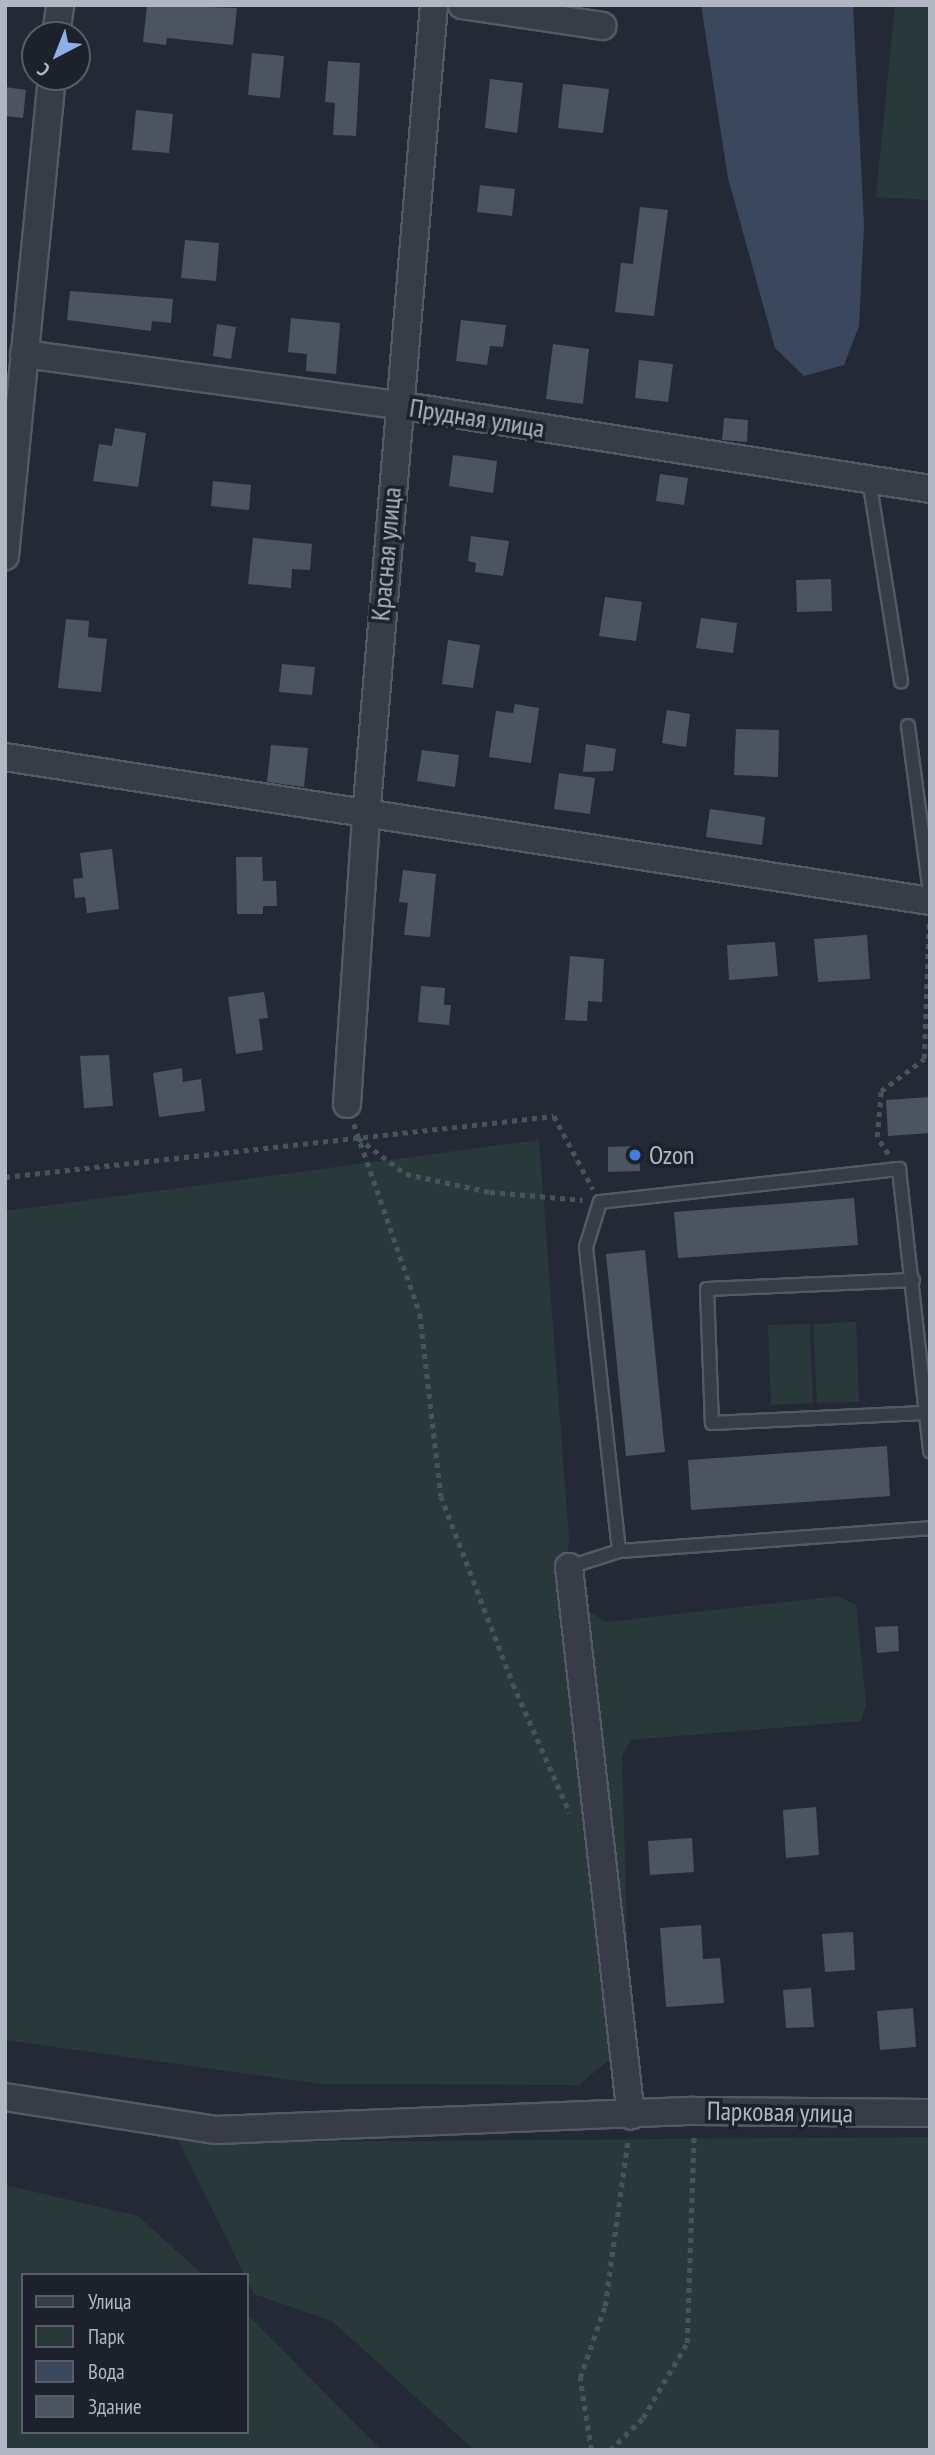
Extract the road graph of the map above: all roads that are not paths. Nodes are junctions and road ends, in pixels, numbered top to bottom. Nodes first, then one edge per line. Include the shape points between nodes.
1 (434, 5) edge
2 (462, 5) edge
3 (602, 26) dead end
4 (51, 91) edge
5 (24, 355) junction
6 (398, 405) junction
7 (869, 479) junction
8 (930, 489) edge
9 (5, 556) edge
10 (901, 681) dead end
11 (908, 726) dead end
12 (5, 757) edge
13 (366, 816) junction
14 (930, 894) edge
15 (930, 901) edge
16 (347, 1104) road end
17 (913, 1280) junction
18 (923, 1413) junction
19 (930, 1451) edge
20 (930, 1528) edge
21 (619, 1551) junction
22 (569, 1567) joint
23 (5, 2097) edge
24 (930, 2113) edge
25 (631, 2116) junction

1 - 6 street, Красная улица
2 - 3 street
4 - 5 street
5 - 6 street, Прудная улица
5 - 9 street
6 - 7 street, Прудная улица
6 - 13 street, Красная улица
7 - 8 street, Прудная улица
7 - 10 lane
11 - 14 lane
12 - 13 street
13 - 15 street
13 - 16 street, Красная улица
17 - 18 lane
17 - 18 lane via 707,1289 712,1423
17 - 21 lane via 899,1169 600,1202 586,1247
18 - 19 lane
20 - 21 lane
21 - 22 lane
22 - 25 street
23 - 25 street, Парковая улица via 216,2130
24 - 25 street, Парковая улица via 694,2111

